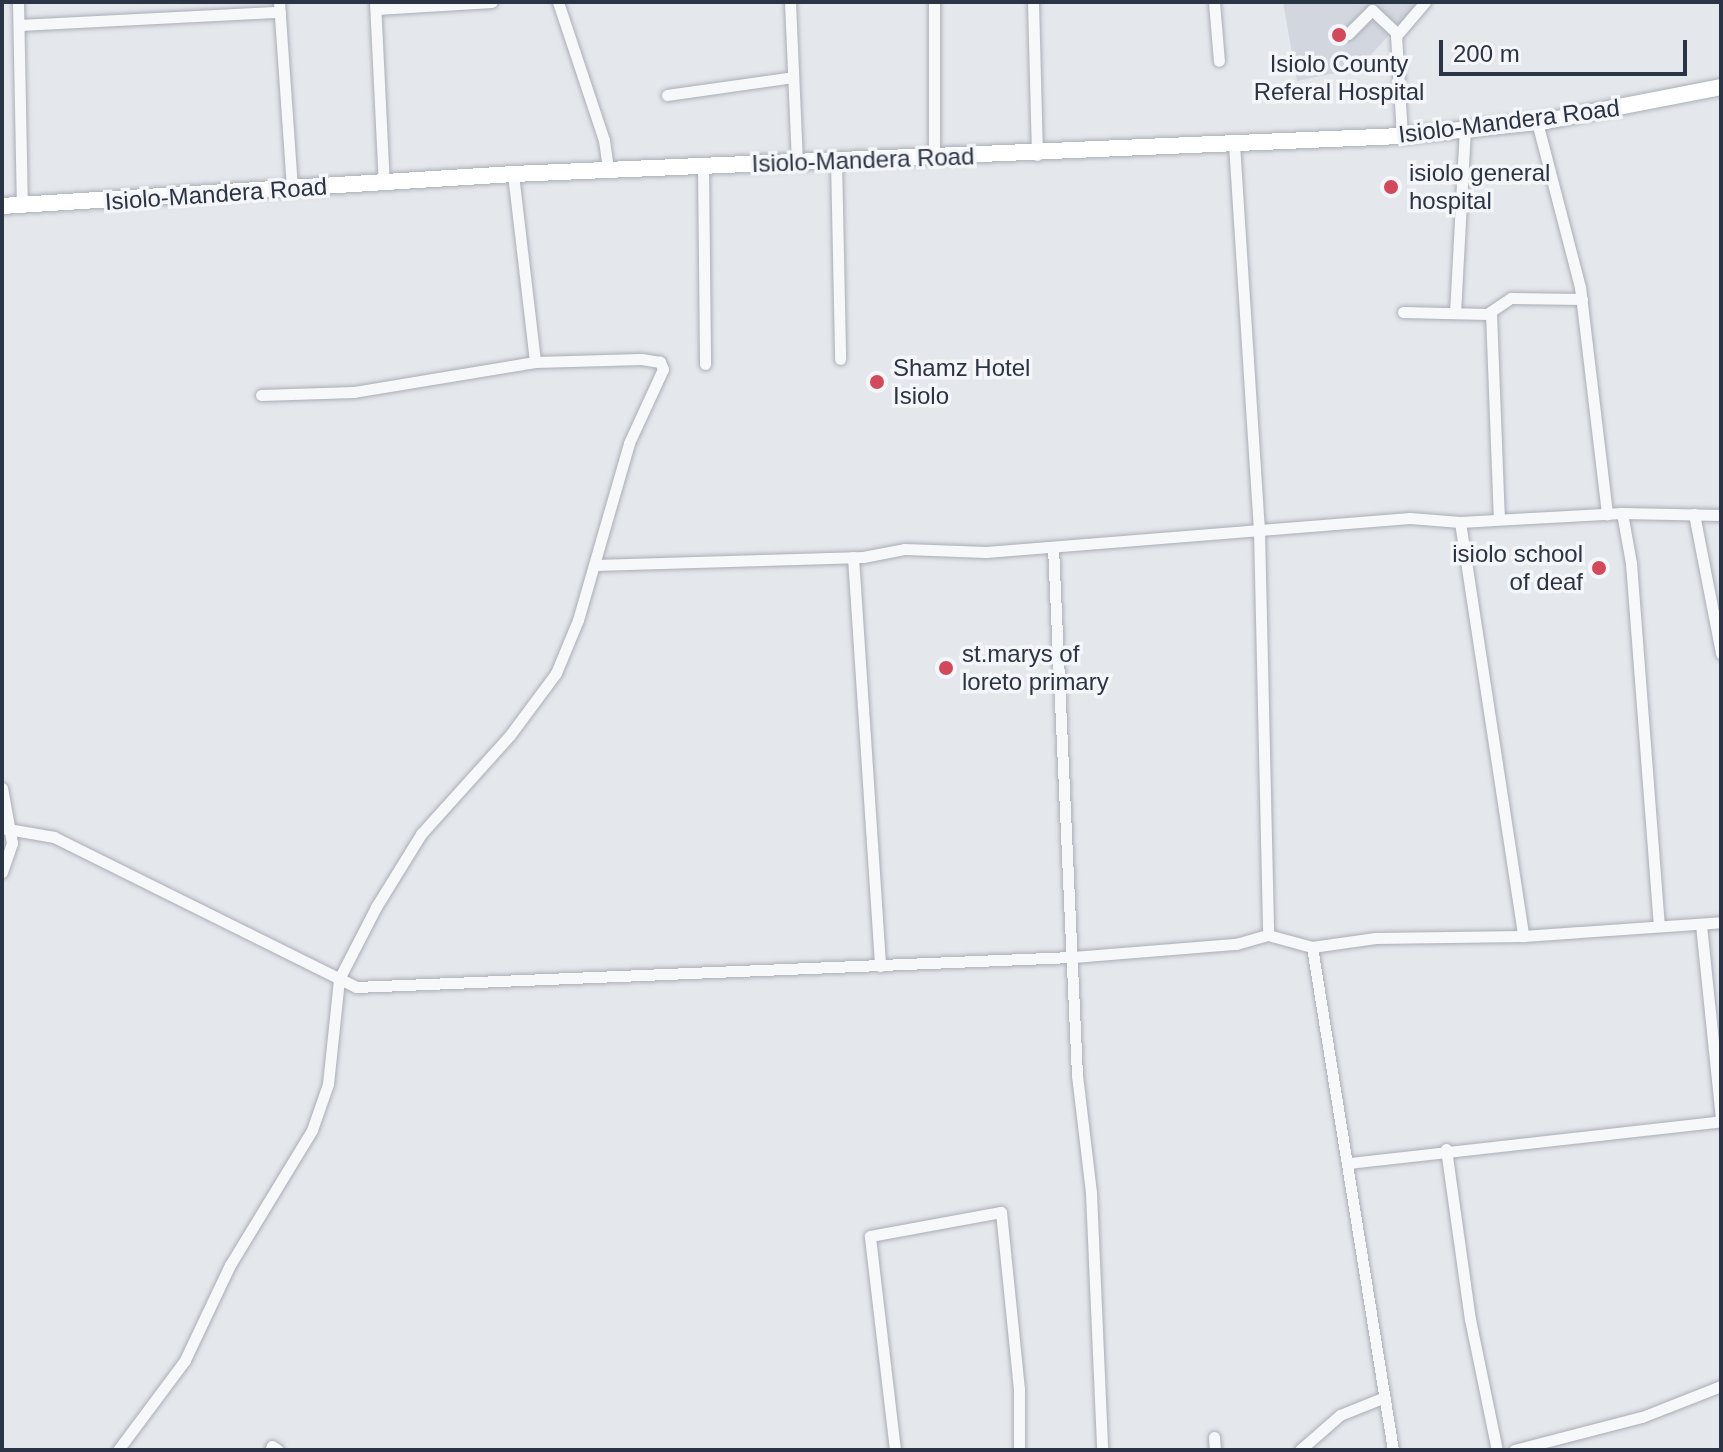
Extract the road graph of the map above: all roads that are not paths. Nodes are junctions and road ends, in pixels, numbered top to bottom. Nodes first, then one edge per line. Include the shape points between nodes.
1 (18, 2) edge
2 (492, 2) edge
3 (558, 2) edge
4 (790, 2) edge
5 (934, 2) edge
6 (1033, 2) edge
7 (1214, 2) edge
8 (1425, 2) edge
9 (375, 6) edge
10 (280, 7) edge
11 (19, 25) junction
12 (1397, 33) junction
13 (1348, 34) dead end
14 (1219, 61) dead end
15 (793, 77) junction
16 (1721, 87) edge
17 (667, 95) dead end
18 (1537, 122) junction
19 (1465, 129) junction
20 (1402, 136) junction
21 (1234, 144) junction
22 (1037, 155) junction
23 (934, 158) junction
24 (836, 160) junction
25 (797, 162) junction
26 (703, 166) junction
27 (608, 170) junction
28 (513, 174) junction
29 (384, 183) junction
30 (292, 189) junction
31 (22, 205) junction
32 (2, 206) edge
33 (1582, 299) junction
34 (1403, 312) dead end
35 (1455, 313) junction
36 (1491, 313) junction
37 (840, 359) dead end
38 (535, 362) junction
39 (705, 364) dead end
40 (261, 395) dead end
41 (1622, 513) junction
42 (1607, 514) junction
43 (1694, 514) junction
44 (1721, 515) edge
45 (1499, 518) junction
46 (1460, 522) junction
47 (1259, 530) junction
48 (1053, 547) junction
49 (853, 557) junction
50 (595, 565) junction
51 (1721, 653) edge
52 (2, 788) edge
53 (6, 828) edge
54 (2, 872) edge
55 (1721, 922) edge
56 (1659, 925) junction
57 (1701, 925) junction
58 (1268, 935) junction
59 (1523, 936) junction
60 (1312, 947) junction
61 (1073, 957) junction
62 (880, 966) junction
63 (339, 979) junction
64 (1721, 1120) edge
65 (1446, 1149) junction
66 (1349, 1163) junction
67 (1721, 1386) edge
68 (1385, 1397) junction
69 (1214, 1437) dead end
70 (118, 1450) edge
71 (270, 1450) edge
72 (278, 1450) edge
73 (895, 1450) edge
74 (1019, 1450) edge
75 (1102, 1450) edge
76 (1215, 1450) edge
77 (1300, 1450) edge
78 (1393, 1450) edge
79 (1497, 1450) edge
80 (1514, 1450) edge

1 - 11 street
2 - 9 street
3 - 27 street via 604,140
4 - 15 street
5 - 23 street
6 - 22 street
7 - 14 street
8 - 12 street
9 - 29 street
10 - 11 street
10 - 30 street
11 - 31 street
12 - 13 street via 1369,10
12 - 20 street
15 - 17 street
15 - 25 street
16 - 18 highway, Isiolo-Mandera Road
18 - 19 highway, Isiolo-Mandera Road
18 - 33 street
19 - 20 highway, Isiolo-Mandera Road
19 - 35 street
20 - 21 highway, Isiolo-Mandera Road
21 - 22 highway, Isiolo-Mandera Road
21 - 47 street
22 - 23 highway, Isiolo-Mandera Road
23 - 24 highway, Isiolo-Mandera Road
24 - 25 highway, Isiolo-Mandera Road
24 - 37 street
25 - 26 highway, Isiolo-Mandera Road
26 - 27 highway, Isiolo-Mandera Road
26 - 39 street
27 - 28 highway, Isiolo-Mandera Road
28 - 29 highway, Isiolo-Mandera Road
28 - 38 street
29 - 30 highway, Isiolo-Mandera Road
30 - 31 highway, Isiolo-Mandera Road
31 - 32 highway, Isiolo-Mandera Road
33 - 36 street via 1511,298
33 - 42 street
34 - 35 street
35 - 36 street
36 - 45 street
38 - 40 street via 354,392
38 - 50 street via 641,359 662,365 629,443
41 - 42 street
41 - 43 street
41 - 56 street via 1631,563
42 - 45 street
43 - 44 street
43 - 51 street
45 - 46 street
46 - 47 street via 1410,518
46 - 59 street
47 - 48 street
47 - 58 street
48 - 49 street via 960,553 905,549
48 - 61 street
49 - 50 street
49 - 62 street
50 - 63 street via 556,673 516,728 421,834
52 - 53 street
53 - 54 street via 11,855
53 - 63 street via 54,837
55 - 57 street
56 - 57 street
56 - 59 street
57 - 64 street
58 - 60 street
58 - 61 street via 1236,944
59 - 60 street via 1375,938
60 - 66 street
61 - 62 street
61 - 75 street via 1077,1075 1091,1193
62 - 63 street via 389,988 356,987
63 - 70 street via 328,1084 312,1130 230,1265 178,1371
64 - 65 street
65 - 66 street
65 - 79 street via 1470,1319
66 - 68 street
67 - 80 street via 1642,1417
68 - 77 street via 1340,1415
68 - 78 street
69 - 76 street
71 - 72 street
73 - 74 street via 870,1236 1001,1212 1019,1389

